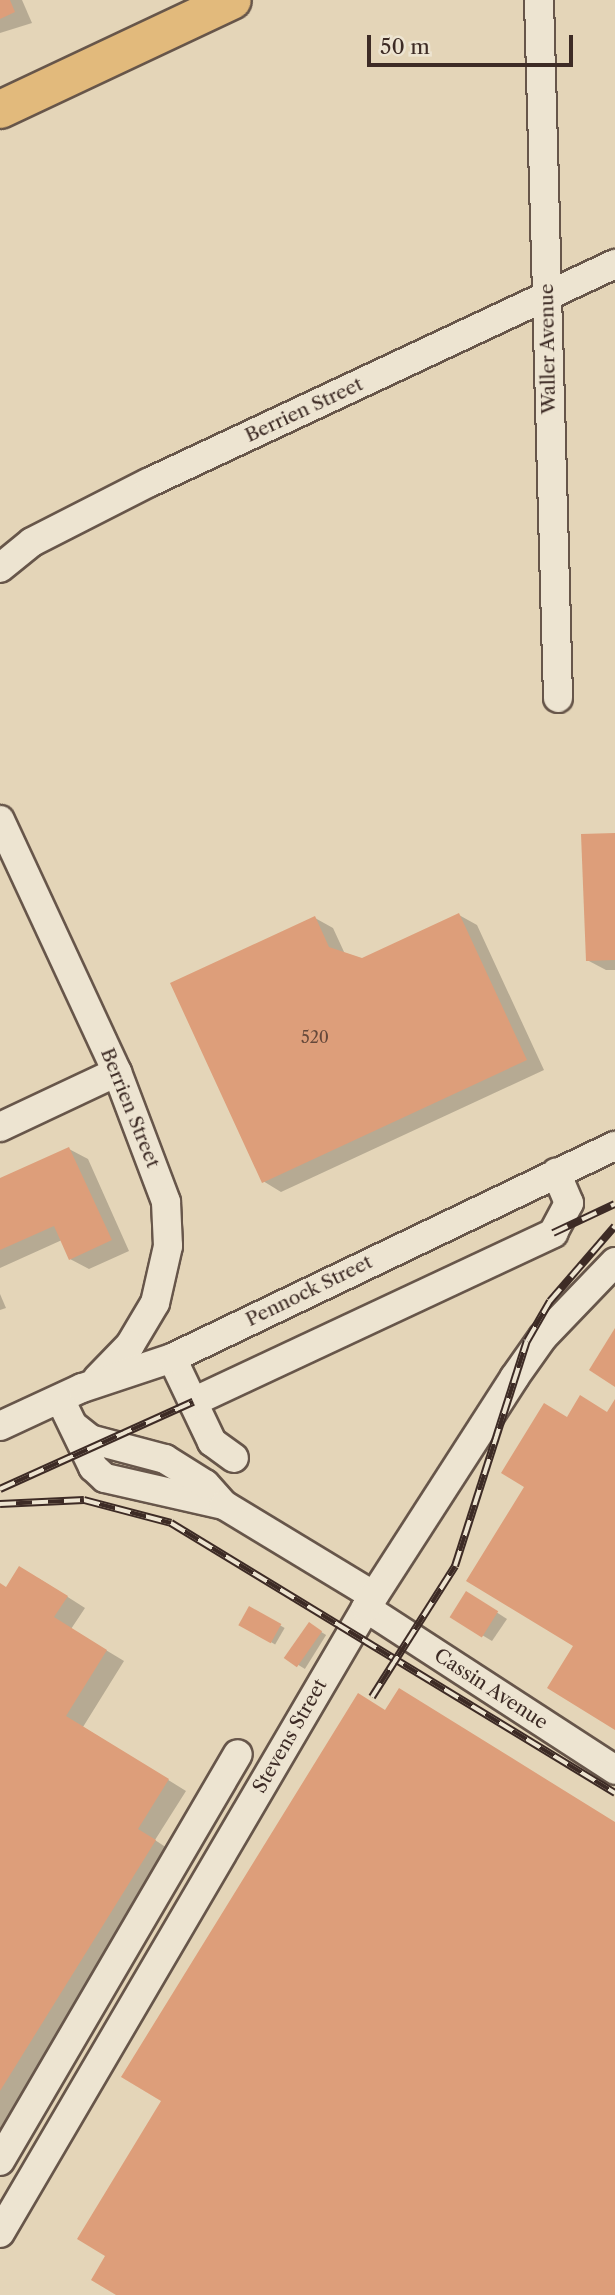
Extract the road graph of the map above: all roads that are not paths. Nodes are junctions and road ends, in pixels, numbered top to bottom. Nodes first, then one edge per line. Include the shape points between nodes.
1 (232, 0) edge
2 (539, 0) edge
3 (0, 109) edge
4 (615, 264) edge
5 (547, 297) junction
6 (0, 568) edge
7 (558, 698) dead end
8 (0, 820) edge
9 (117, 1072) junction
10 (0, 1127) edge
11 (615, 1146) edge
12 (556, 1173) junction
13 (615, 1262) edge
14 (172, 1357) junction
15 (71, 1394) junction
16 (193, 1402) junction
17 (0, 1426) edge
18 (234, 1458) dead end
19 (370, 1602) junction
20 (238, 1754) dead end
21 (615, 1770) edge
22 (0, 2161) edge
23 (0, 2233) edge

1 - 3 main road
2 - 5 street, Waller Avenue
4 - 5 street, Berrien Street
5 - 6 street, Berrien Street via 128,493 32,542
5 - 7 street, Waller Avenue
8 - 9 street, Berrien Street
9 - 10 street
9 - 15 street, Berrien Street via 162,1187 168,1246 160,1290 141,1330 116,1363
11 - 12 street, Pennock Street
12 - 14 street, Pennock Street
12 - 16 street via 569,1203 553,1233
13 - 19 street, Stevens Street via 521,1367
14 - 15 street, Pennock Street
14 - 16 street
15 - 17 street, Pennock Street
15 - 19 street, Cassin Avenue via 74,1426 93,1467 105,1478 224,1505
16 - 18 street via 212,1443
19 - 21 street, Cassin Avenue
19 - 23 street, Stevens Street
20 - 22 street, Stevens Street

